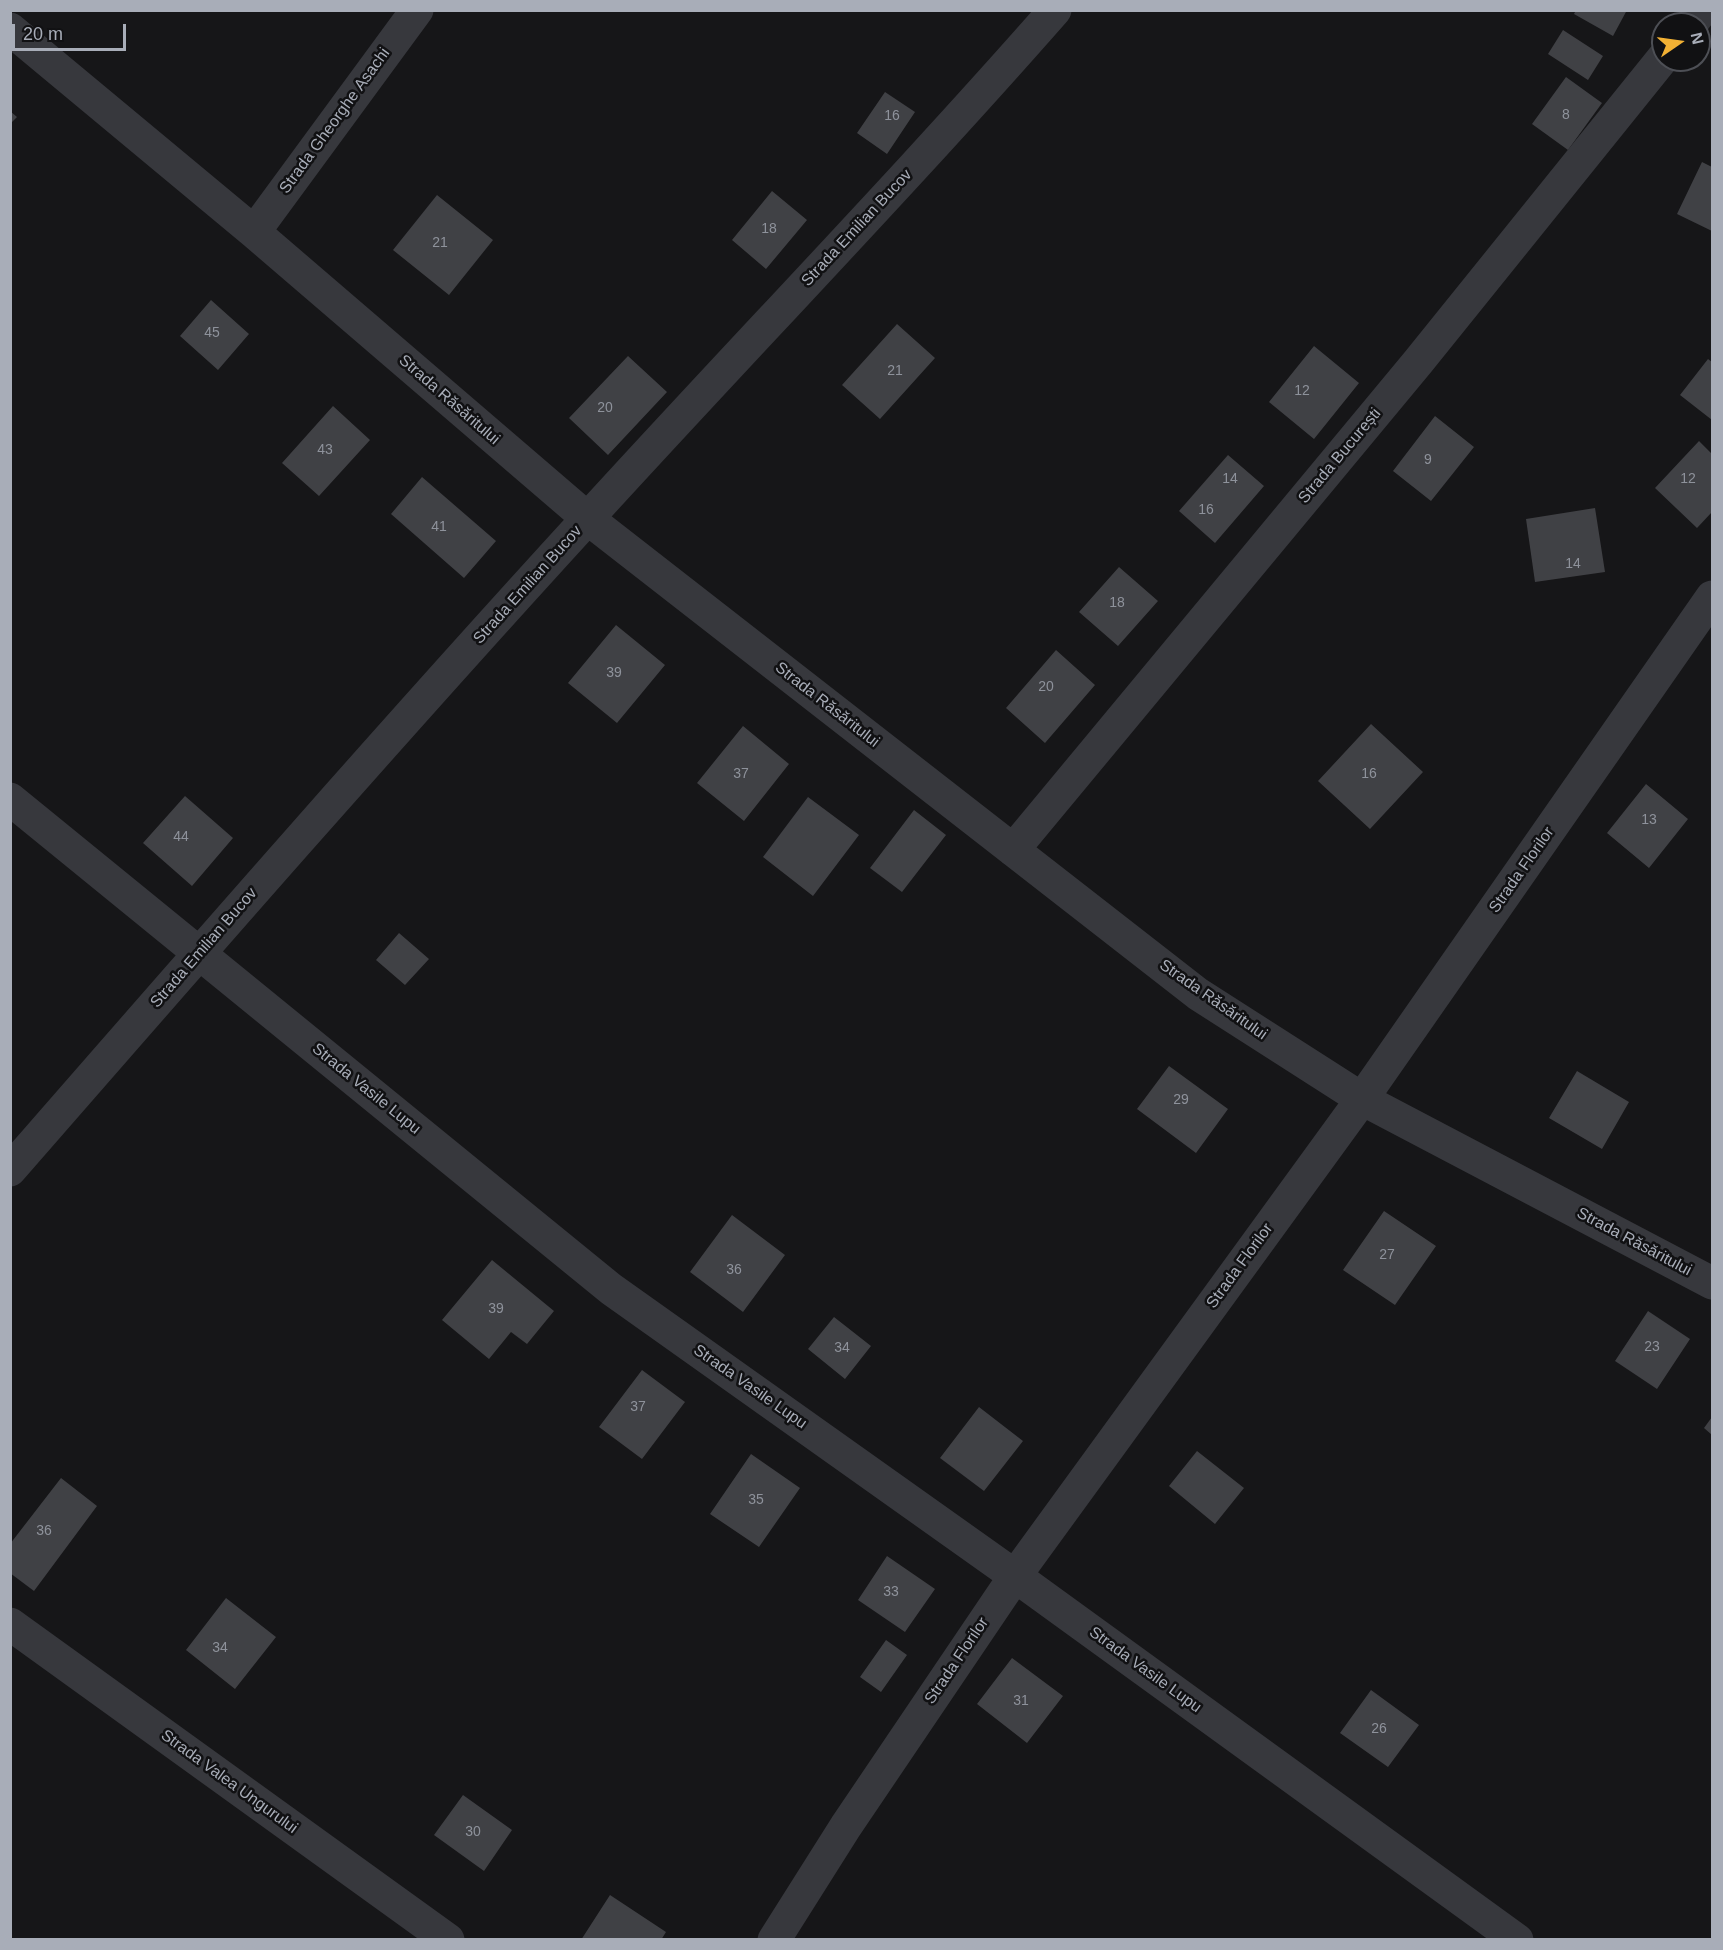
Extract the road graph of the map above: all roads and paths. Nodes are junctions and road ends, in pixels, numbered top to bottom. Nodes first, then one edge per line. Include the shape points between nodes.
1 (417, 10) edge
2 (1055, 10) edge
3 (10, 29) edge
4 (1652, 72) edge
5 (254, 232) junction
6 (587, 518) junction
7 (1713, 597) edge
8 (10, 799) edge
9 (1013, 850) junction
10 (199, 953) junction
11 (1362, 1099) junction
12 (10, 1170) edge
13 (1713, 1283) edge
14 (1015, 1576) junction
15 (10, 1624) edge
16 (448, 1940) edge
17 (774, 1940) edge
18 (1517, 1940) edge

1 - 5 street, Strada Gheorghe Asachi
2 - 6 street, Strada Emilian Bucov via 980,96
3 - 5 street, Strada Răsăritului
4 - 9 street, Strada București via 1418,363
5 - 6 street, Strada Răsăritului
6 - 9 street, Strada Răsăritului
6 - 10 street, Strada Emilian Bucov
7 - 11 street, Strada Florilor
8 - 10 street, Strada Vasile Lupu
9 - 11 street, Strada Răsăritului via 1198,994
10 - 12 street, Strada Emilian Bucov
10 - 14 street, Strada Vasile Lupu via 611,1288
11 - 13 street, Strada Răsăritului
11 - 14 street, Strada Florilor
14 - 17 street, Strada Florilor
14 - 18 street, Strada Vasile Lupu
15 - 16 street, Strada Valea Ungurului

